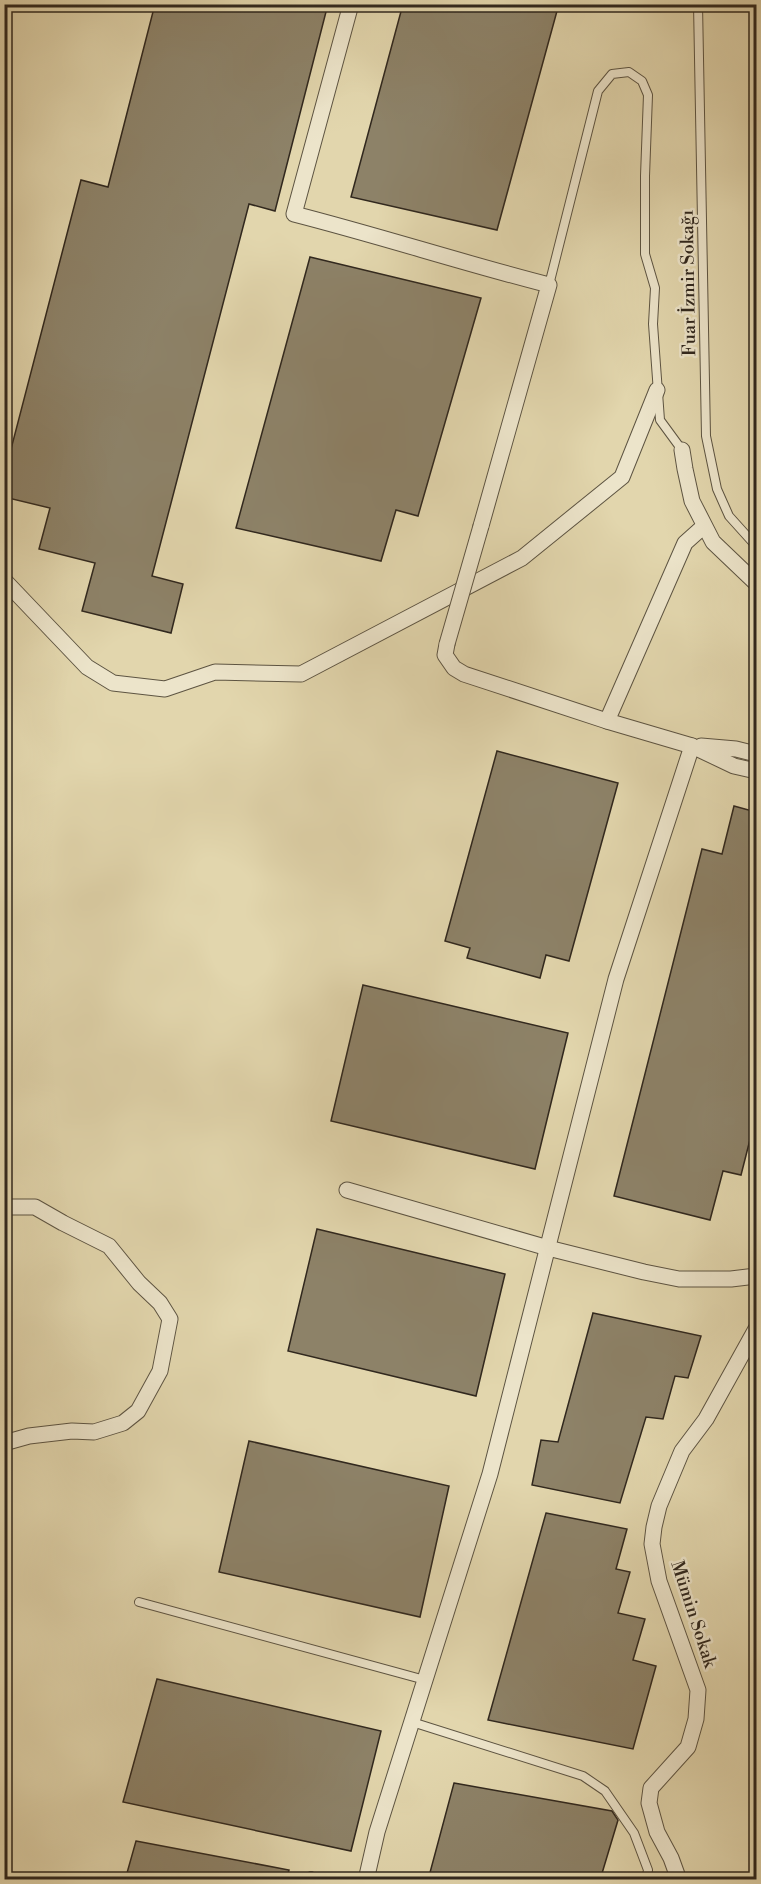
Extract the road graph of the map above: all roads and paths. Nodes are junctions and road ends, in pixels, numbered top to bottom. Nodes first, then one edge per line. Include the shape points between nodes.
1 (351, 4) edge
2 (698, 4) edge
3 (549, 285) junction
4 (657, 390) junction
5 (682, 450) joint
6 (704, 526) junction
7 (756, 546) edge
8 (4, 580) edge
9 (756, 584) edge
10 (607, 721) junction
11 (692, 746) junction
12 (756, 754) edge
13 (756, 771) edge
14 (347, 1190) dead end
15 (4, 1207) edge
16 (548, 1248) junction
17 (756, 1276) edge
18 (756, 1329) edge
19 (4, 1443) edge
20 (140, 1602) dead end
21 (424, 1680) junction
22 (411, 1722) junction
23 (366, 1880) edge
24 (646, 1880) edge
25 (679, 1880) edge

1 - 3 street via 294,214
2 - 7 lane, Fuar İzmir Sokağı via 706,436 717,489 729,516
3 - 4 lane via 598,91 612,74 629,72 642,81 648,95 645,254 655,288
3 - 10 street, bridge via 445,655 464,674
4 - 5 lane via 660,420
4 - 8 street via 622,477 522,558 301,674 216,672 165,689 112,683 87,667
5 - 6 street via 692,501
6 - 9 street via 713,542
6 - 10 street via 685,543
10 - 11 street
11 - 12 street
11 - 13 street via 734,766
11 - 16 street via 616,979
14 - 16 street
15 - 19 street via 35,1207 109,1246 160,1303 170,1320 160,1371 138,1411 123,1423 94,1432 28,1436
16 - 17 street via 679,1279
16 - 21 street via 490,1474
18 - 25 street, Mümin Sokak via 706,1419 682,1451 654,1527 652,1544 659,1581 698,1690 696,1719 688,1746 651,1788 649,1803 657,1832
20 - 21 lane
21 - 22 street
22 - 23 street
22 - 24 lane via 583,1776 605,1791 634,1833 648,1870

